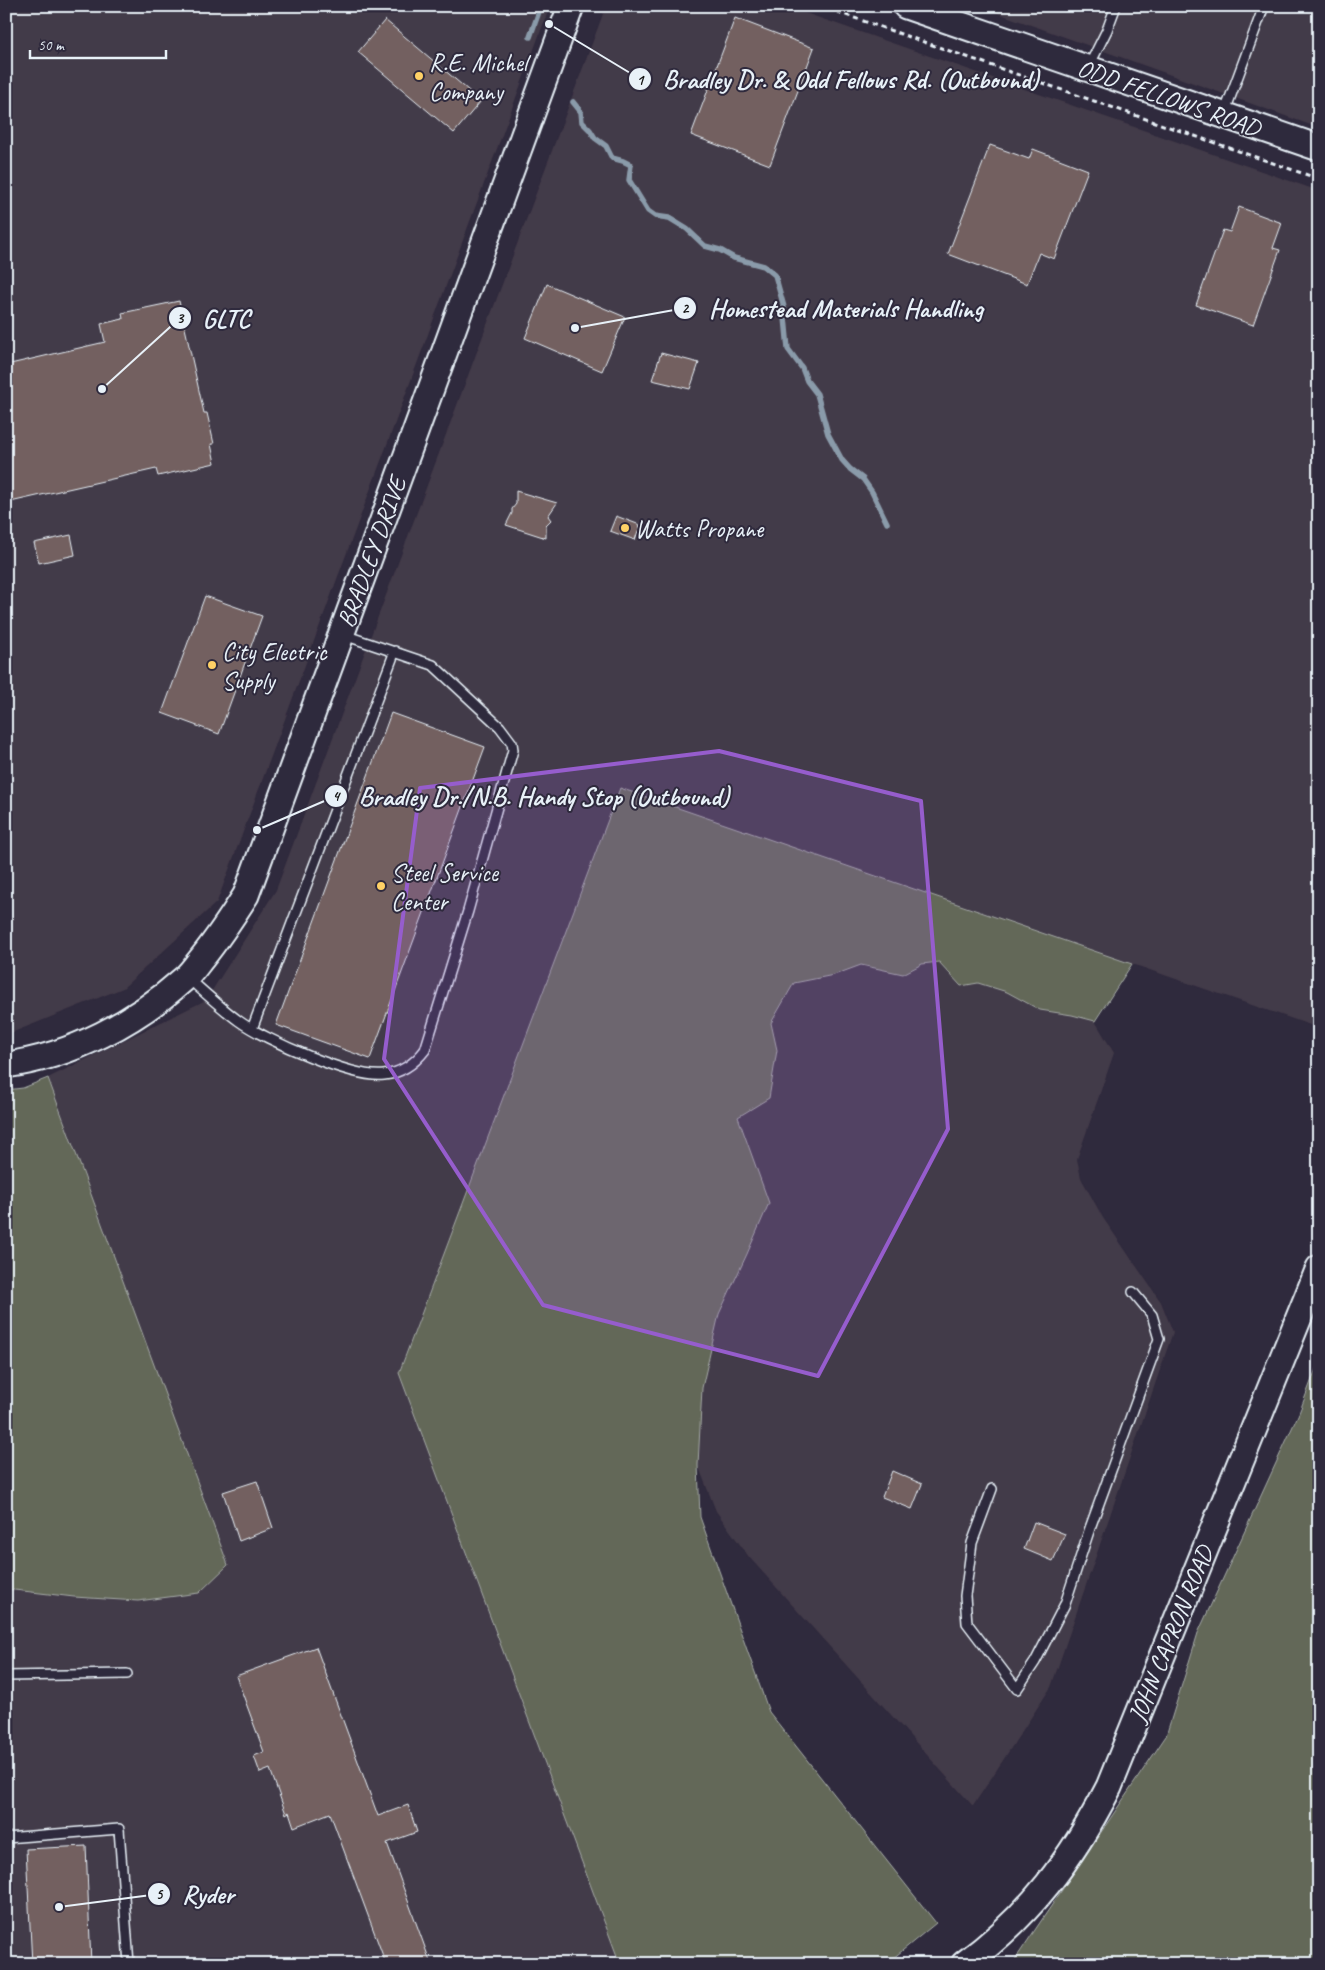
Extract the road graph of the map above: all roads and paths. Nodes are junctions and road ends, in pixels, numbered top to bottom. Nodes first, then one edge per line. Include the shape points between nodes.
1 (571, 6) edge
2 (820, 6) edge
3 (1116, 6) edge
4 (1264, 6) edge
5 (912, 7) edge
6 (1088, 69) junction
7 (1223, 116) junction
8 (1319, 148) edge
9 (1319, 179) edge
10 (342, 634) junction
11 (395, 651) junction
12 (187, 977) junction
13 (252, 1029) junction
14 (6, 1066) edge
15 (1319, 1268) edge
16 (1133, 1292) dead end
17 (992, 1489) dead end
18 (127, 1674) dead end
19 (6, 1676) edge
20 (6, 1838) edge
21 (129, 1964) edge
22 (964, 1964) edge

1 - 10 street, BRADLEY DRIVE
2 - 9 path
3 - 6 lane
4 - 7 lane
5 - 6 street, ODD FELLOWS ROAD
6 - 7 street, ODD FELLOWS ROAD
7 - 8 street, ODD FELLOWS ROAD
10 - 11 lane
10 - 12 street, BRADLEY DRIVE via 246,895 223,932
11 - 13 lane
11 - 13 lane via 433,664 500,727 512,743 513,750 425,1050 410,1065 396,1072 369,1075 307,1056
12 - 13 lane
12 - 14 street, BRADLEY DRIVE via 137,1016 87,1041 29,1062
15 - 22 street, JOHN CAPRON ROAD via 1109,1787 1070,1856 1022,1914
16 - 17 lane via 1152,1315 1159,1339 1065,1604 1017,1689 967,1623 965,1596 972,1543
18 - 19 lane
20 - 21 lane via 119,1829

